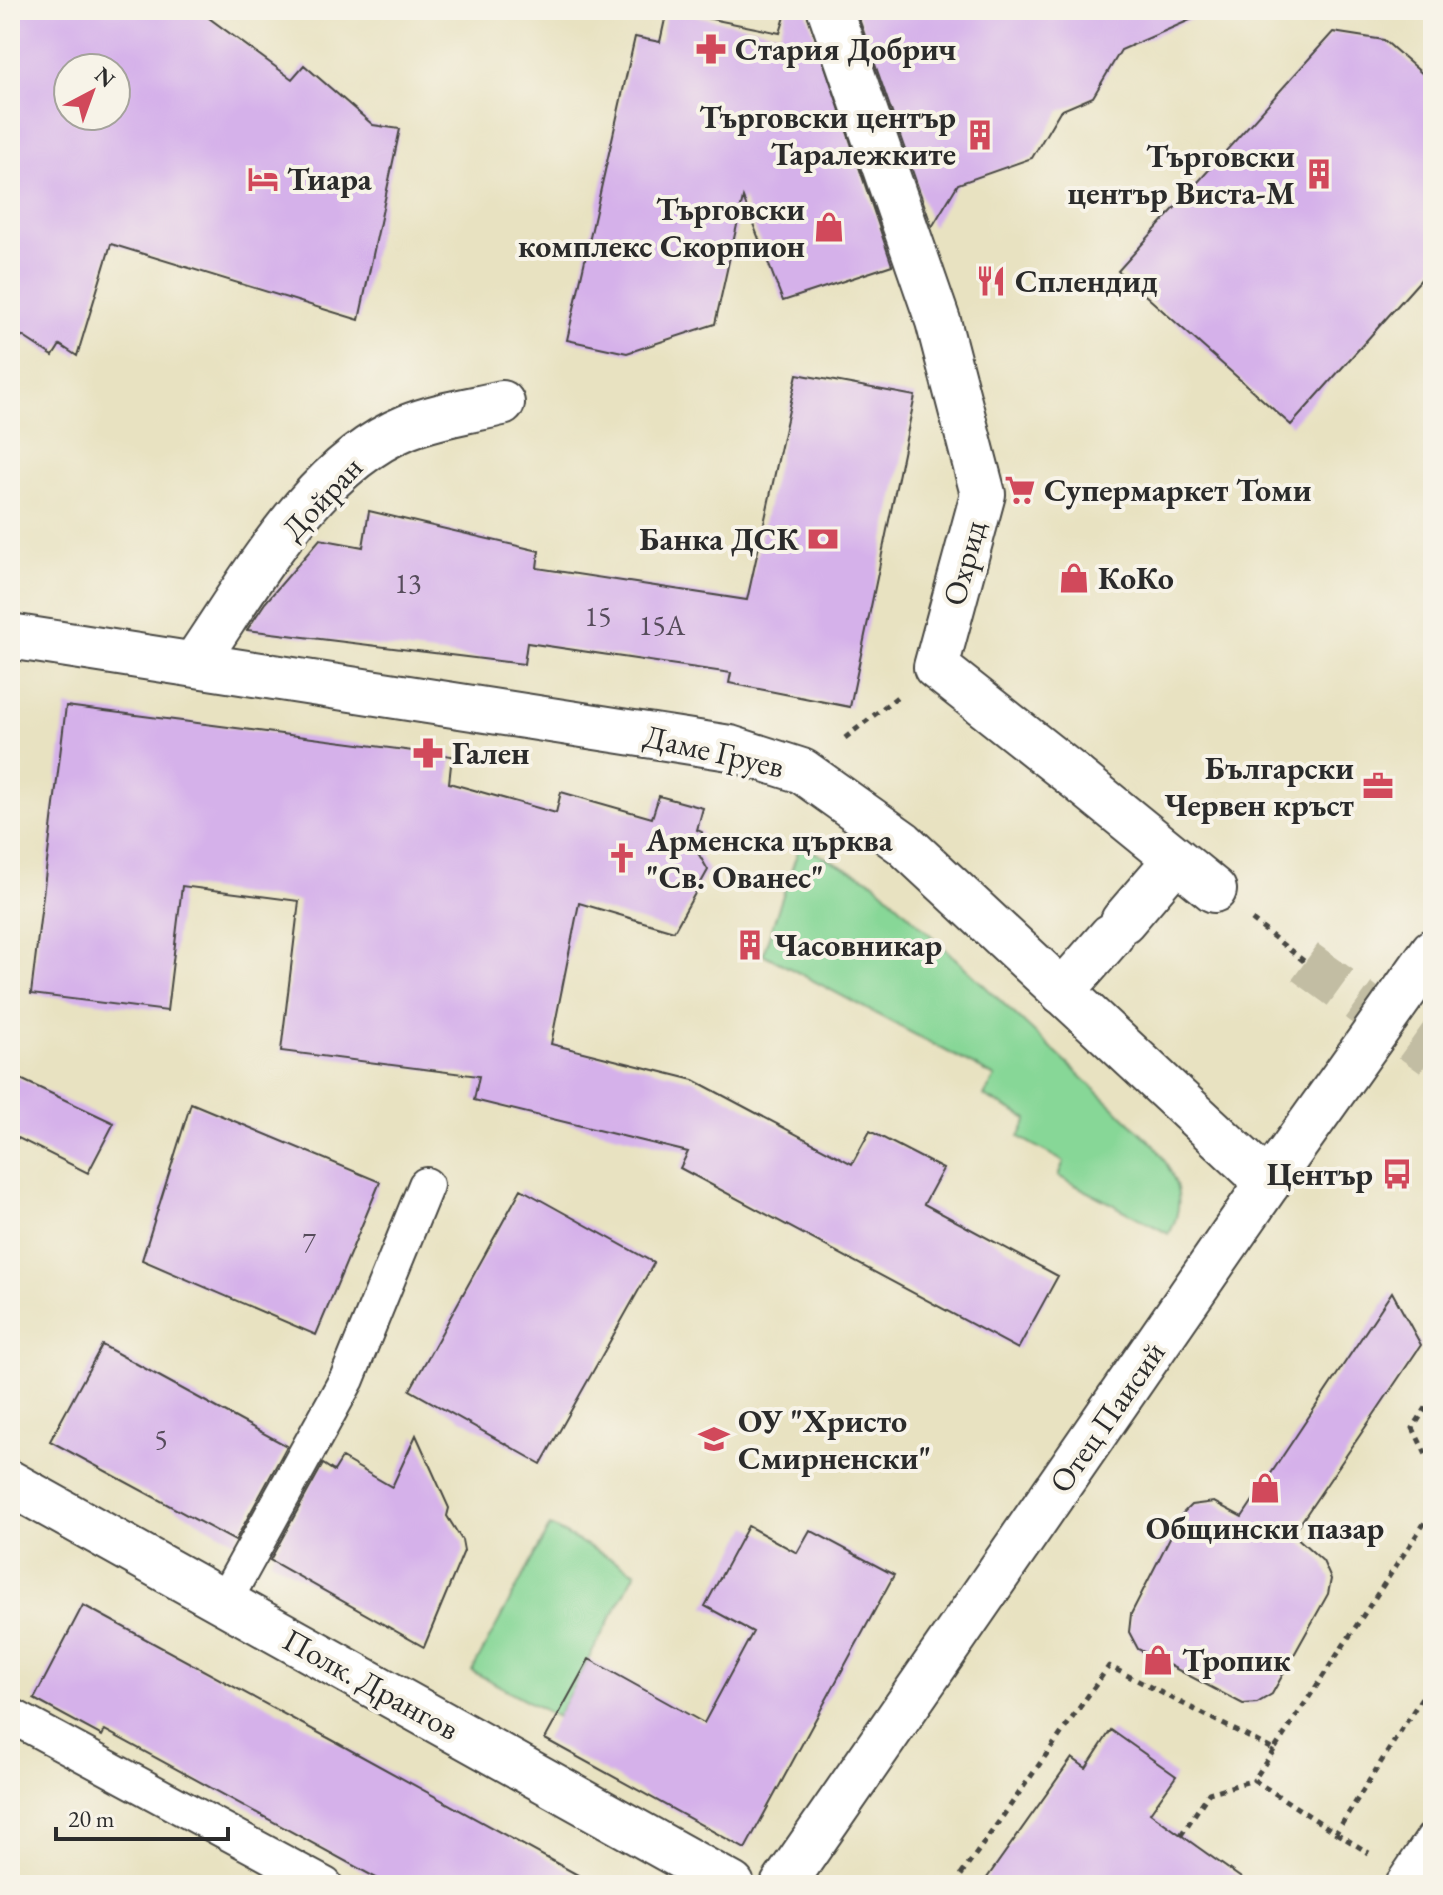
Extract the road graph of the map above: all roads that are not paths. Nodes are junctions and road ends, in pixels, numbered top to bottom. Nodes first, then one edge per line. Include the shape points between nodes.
1 (830, 10) edge
2 (502, 403) dead end
3 (10, 636) edge
4 (194, 664) junction
5 (1176, 859) junction
6 (1214, 890) road end
7 (1433, 951) edge
8 (1062, 992) junction
9 (1268, 1183) junction
10 (426, 1185) dead end
11 (10, 1483) edge
12 (224, 1602) junction
13 (10, 1715) edge
14 (1433, 1839) edge
15 (325, 1885) edge
16 (732, 1885) edge
17 (783, 1885) edge
18 (1402, 1885) edge

1 - 5 street, Охрид via 938,321 983,494 936,667
2 - 4 street, Дойран via 407,427 358,455 301,510
3 - 4 street, Даме Груев
4 - 8 street, Даме Груев via 730,748 802,771 903,843
5 - 6 street
5 - 8 street
7 - 9 street, Отец Паисий
8 - 9 street, Даме Груев
9 - 17 street, Отец Паисий
10 - 12 lane via 347,1379
11 - 12 street, Полк. Дрангов
12 - 16 street, Полк. Дрангов
13 - 15 lane
14 - 18 lane

